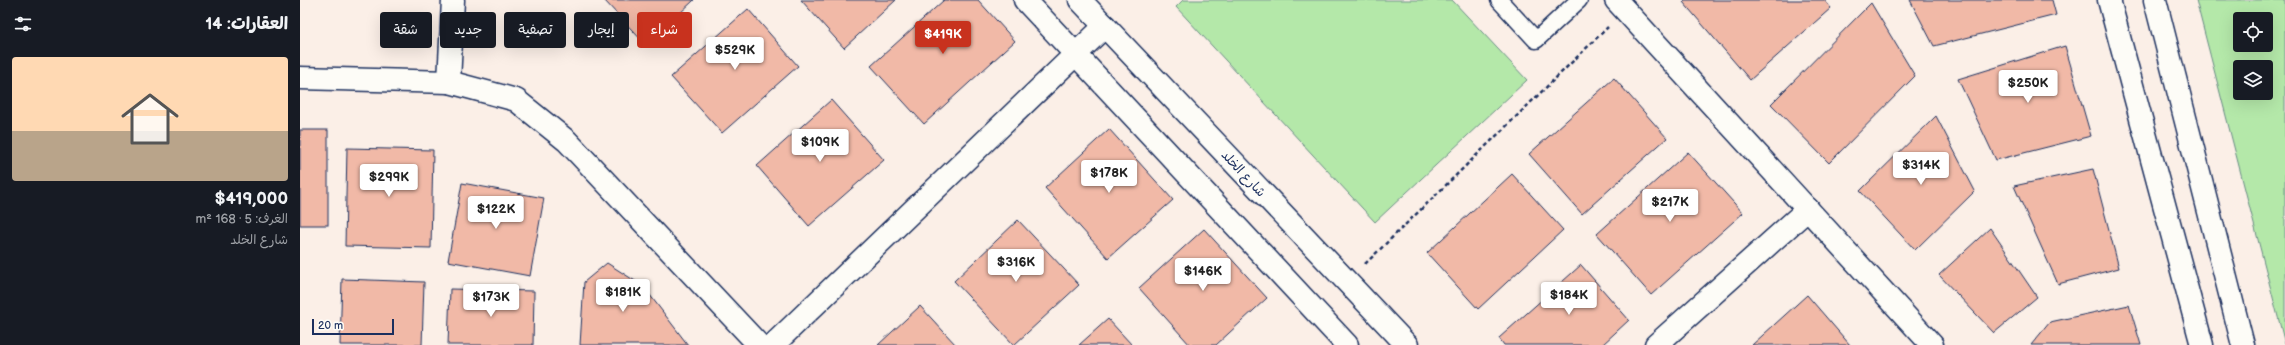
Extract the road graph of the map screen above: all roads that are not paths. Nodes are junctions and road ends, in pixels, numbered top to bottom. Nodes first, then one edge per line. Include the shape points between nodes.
1 (453, 0) edge
2 (1025, 0) edge
3 (1080, 0) edge
4 (1499, 0) edge
5 (1579, 0) edge
6 (2109, 0) edge
7 (2155, 0) edge
8 (1626, 3) edge
9 (1105, 26) junction
10 (1075, 55) junction
11 (300, 78) edge
12 (449, 82) junction
13 (1808, 209) junction
14 (760, 345) edge
15 (773, 345) edge
16 (1347, 345) edge
17 (1407, 345) edge
18 (1656, 345) edge
19 (1932, 345) edge
20 (2202, 345) edge
21 (2243, 345) edge

1 - 12 street
2 - 10 street
3 - 9 street, شارع الخلد
4 - 5 lane via 1536,40
6 - 20 street
7 - 21 street
8 - 13 street
9 - 10 street
9 - 17 street, شارع الخلد
10 - 15 street
10 - 16 street
11 - 12 street
12 - 14 street via 516,100 567,141
13 - 18 street
13 - 19 street

